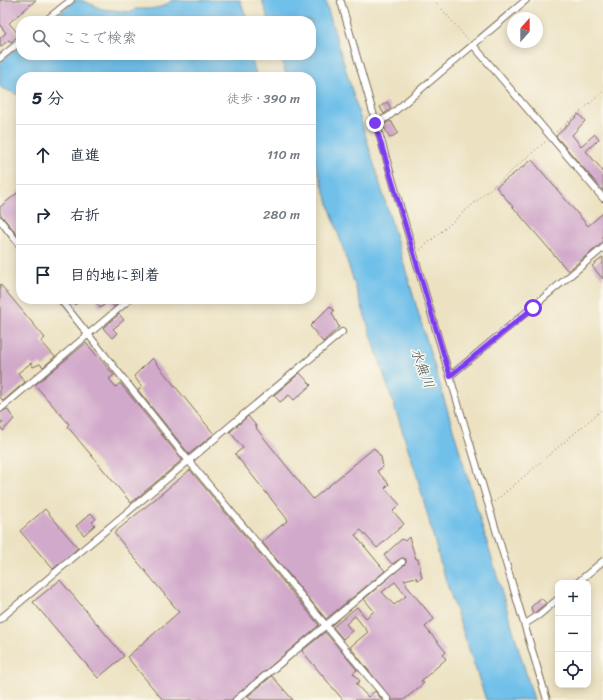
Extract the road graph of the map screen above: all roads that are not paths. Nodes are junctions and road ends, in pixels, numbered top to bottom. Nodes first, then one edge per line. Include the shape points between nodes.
1 (71, 0) edge
2 (526, 0) edge
3 (341, 2) dead end
4 (51, 16) edge
5 (16, 45) edge
6 (473, 45) junction
7 (0, 58) edge
8 (375, 123) junction
9 (603, 198) edge
10 (0, 220) edge
11 (16, 241) edge
12 (603, 248) edge
13 (64, 304) edge
14 (124, 304) edge
15 (342, 332) dead end
16 (88, 335) junction
17 (450, 376) junction
18 (0, 409) edge
19 (188, 460) junction
20 (603, 561) edge
21 (402, 562) dead end
22 (581, 580) edge
23 (555, 602) edge
24 (0, 619) edge
25 (524, 624) junction
26 (326, 625) junction
27 (236, 700) edge
28 (388, 700) edge
29 (547, 700) edge

1 - 4 street
2 - 6 street
3 - 8 street
5 - 7 street
6 - 8 street via 388,118
6 - 9 street
8 - 17 street
10 - 11 street
12 - 17 street
13 - 16 street
14 - 16 street
15 - 19 street
16 - 18 street
16 - 19 street
17 - 25 street
19 - 24 street
19 - 26 street
20 - 22 street
21 - 26 street
23 - 25 street via 540,615
25 - 29 street
26 - 27 street
26 - 28 street

